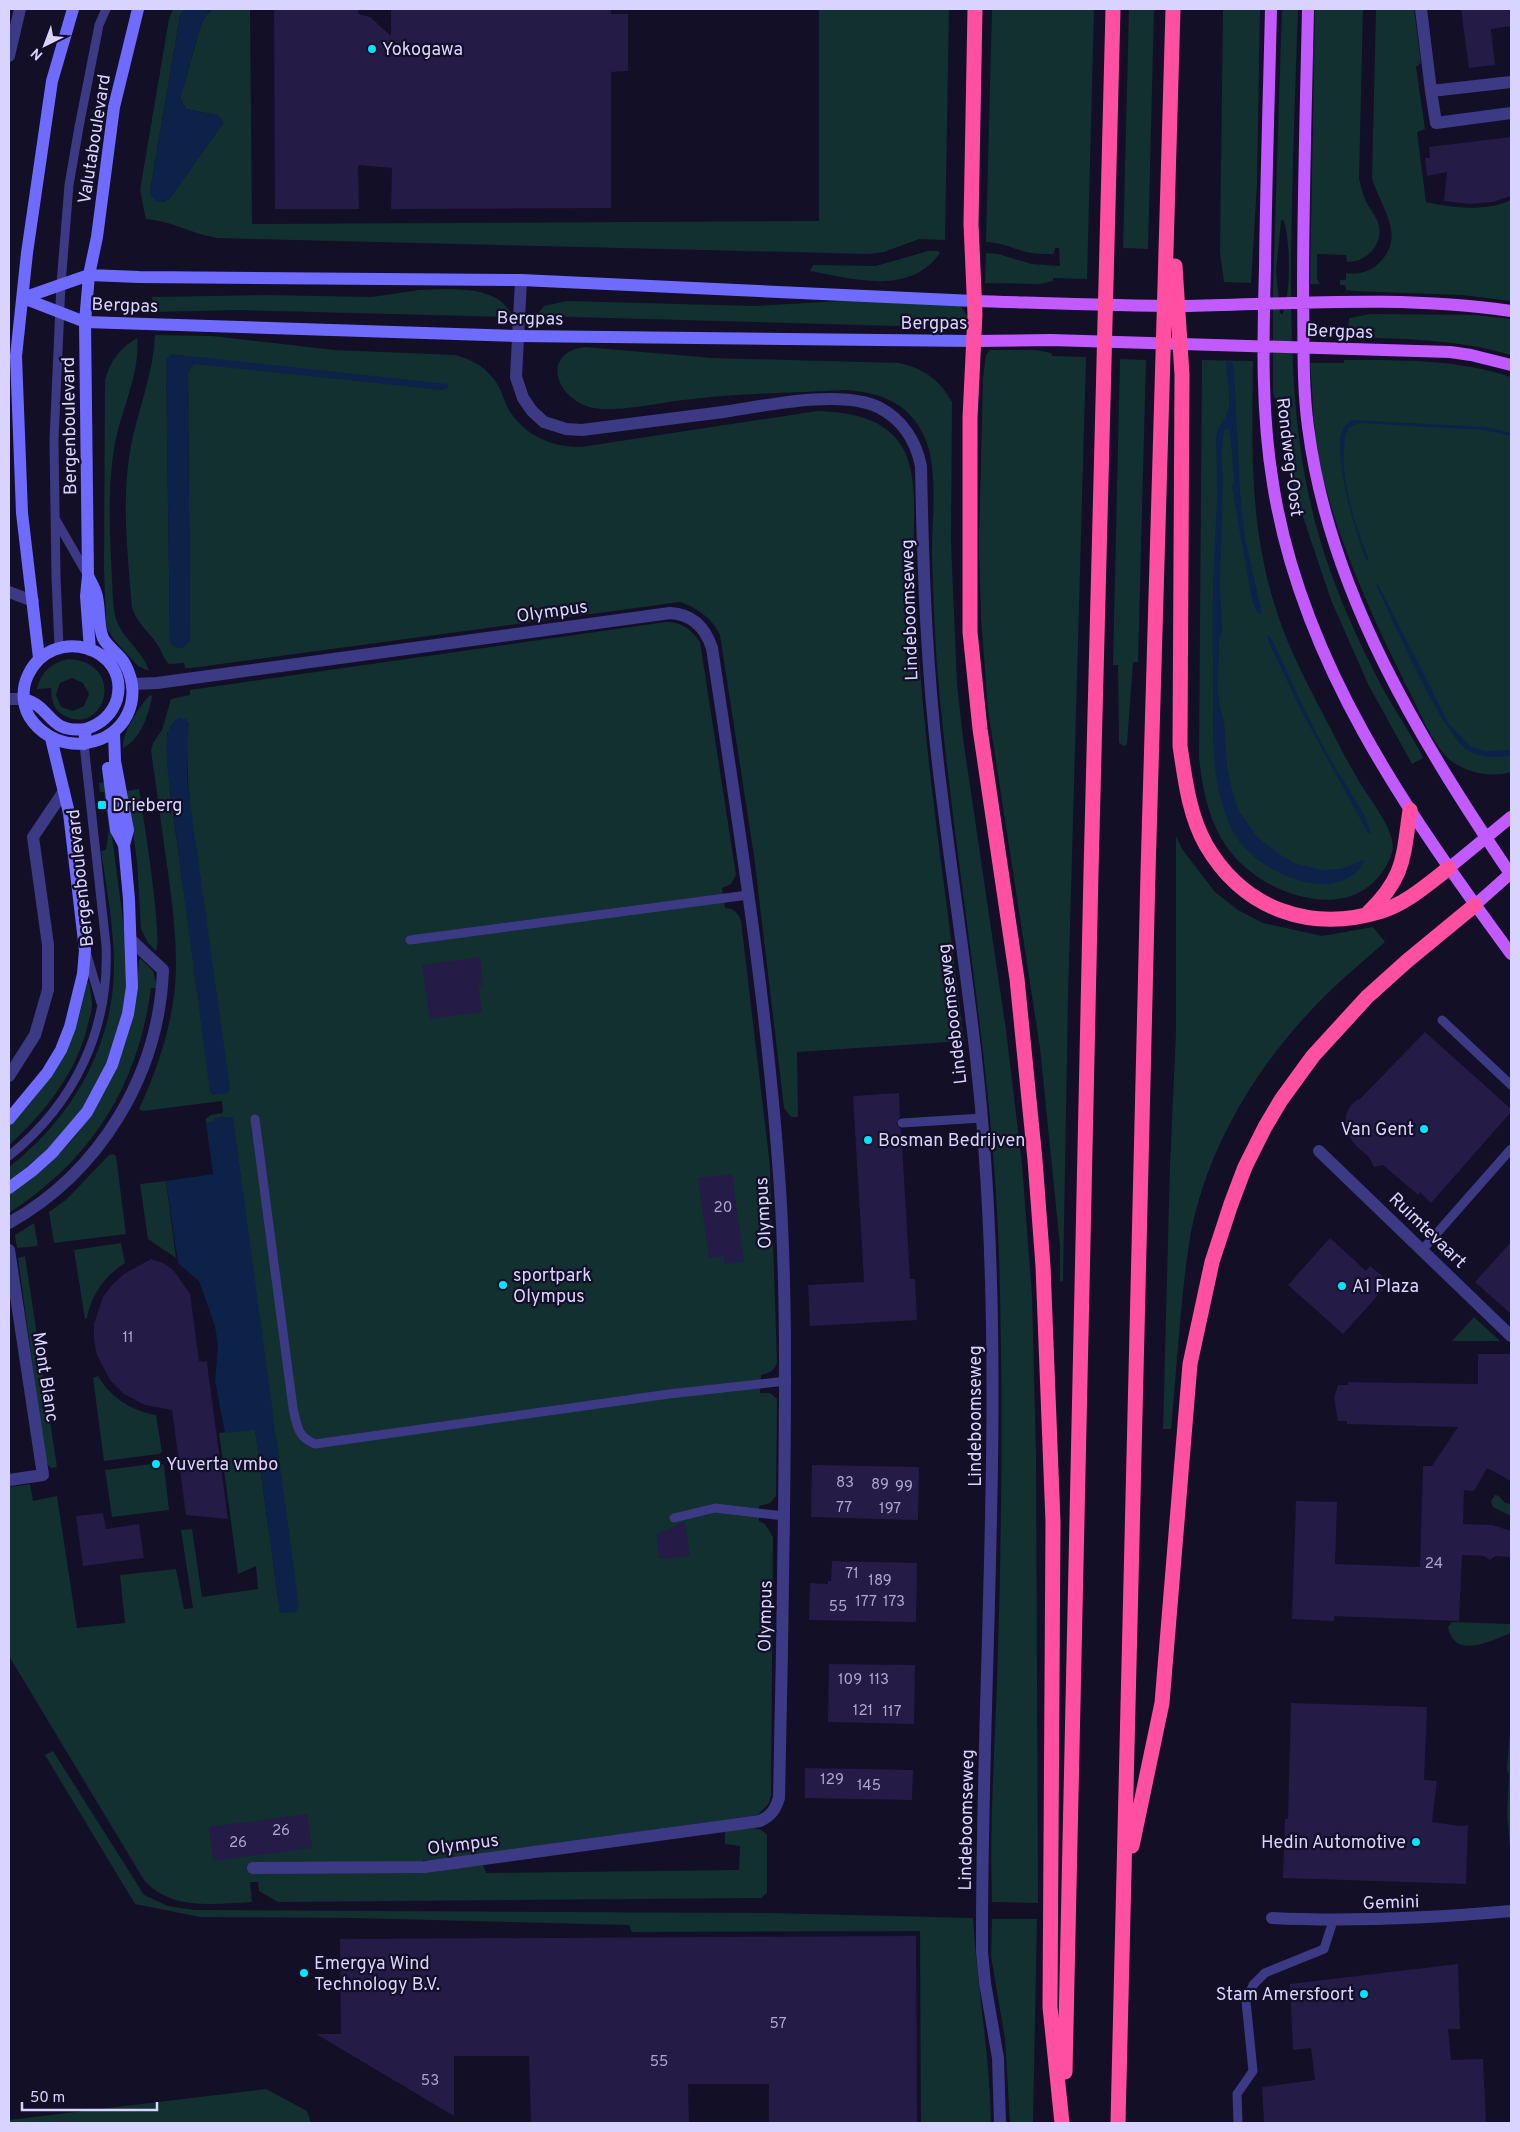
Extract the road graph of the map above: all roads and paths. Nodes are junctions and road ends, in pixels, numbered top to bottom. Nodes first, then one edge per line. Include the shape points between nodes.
1 (20, 9) edge
2 (73, 9) edge
3 (98, 9) edge
4 (106, 9) edge
5 (138, 9) edge
6 (976, 9) edge
7 (1113, 9) edge
8 (1173, 9) edge
9 (1271, 9) edge
10 (1308, 9) edge
11 (1421, 9) edge
12 (99, 25) junction
13 (9, 56) edge
14 (1511, 82) edge
15 (1431, 91) junction
16 (1511, 113) edge
17 (1170, 172) junction
18 (89, 275) junction
19 (520, 280) junction
20 (61, 284) junction
21 (24, 298) junction
22 (974, 301) junction
23 (1511, 311) edge
24 (60, 312) junction
25 (85, 322) junction
26 (518, 336) junction
27 (974, 341) junction
28 (1511, 365) edge
29 (55, 519) junction
30 (88, 576) junction
31 (9, 592) edge
32 (33, 601) junction
33 (59, 647) junction
34 (90, 650) junction
35 (39, 658) junction
36 (118, 683) junction
37 (132, 684) junction
38 (9, 699) edge
39 (24, 699) junction
40 (101, 723) junction
41 (86, 729) junction
42 (109, 735) junction
43 (51, 738) junction
44 (84, 744) junction
45 (64, 791) junction
46 (1410, 810) junction
47 (1511, 817) edge
48 (1486, 838) junction
49 (1449, 868) junction
50 (1511, 874) edge
51 (748, 895) junction
52 (1475, 905) junction
53 (1367, 914) junction
54 (131, 940) junction
55 (410, 940) dead end
56 (85, 950) junction
57 (1511, 954) edge
58 (102, 1008) junction
59 (1442, 1020) dead end
60 (9, 1076) edge
61 (1511, 1085) edge
62 (982, 1118) junction
63 (9, 1119) edge
64 (255, 1119) dead end
65 (902, 1123) dead end
66 (1511, 1149) edge
67 (1319, 1151) dead end
68 (9, 1156) edge
69 (9, 1188) edge
70 (9, 1223) edge
71 (1423, 1249) junction
72 (9, 1250) edge
73 (1511, 1336) edge
74 (786, 1380) junction
75 (9, 1480) edge
76 (784, 1516) junction
77 (674, 1518) dead end
78 (253, 1868) dead end
79 (1124, 1882) junction
80 (1511, 1911) edge
81 (1272, 1918) dead end
82 (1333, 1921) junction
83 (1000, 2123) edge
84 (1063, 2123) edge
85 (1118, 2123) edge
86 (1238, 2123) edge

1 - 13 street
2 - 21 main road via 52,80 27,253
3 - 12 lane, Valutaboulevard
4 - 12 lane, Valutaboulevard
5 - 18 main road, Valutaboulevard via 114,107
6 - 22 highway via 971,224
7 - 84 highway
8 - 17 highway
9 - 46 main road, Rondweg-Oost via 1264,339 1265,409 1273,484 1296,580 1314,630 1359,725
10 - 48 main road, Rondweg-Oost via 1303,230 1304,383 1316,476 1346,578 1368,629 1420,730
11 - 15 street
12 - 20 lane, Valutaboulevard via 69,185
14 - 15 street
15 - 16 street via 1436,123
17 - 53 highway via 1182,375 1180,746 1188,798 1205,843 1224,872 1248,893 1273,908 1294,915 1349,919
17 - 79 highway via 1148,873
18 - 19 main road, Bergpas
18 - 20 main road, Bergpas
18 - 25 main road, Bergenboulevard
19 - 22 main road, Bergpas
19 - 26 street, Lindeboomseweg
20 - 21 main road, Bergpas
20 - 24 lane, Bergenboulevard
21 - 24 main road, Bergpas
21 - 32 main road via 16,356 22,513
22 - 23 main road, Bergpas via 1181,306 1346,300
22 - 27 highway
24 - 25 main road, Bergpas
24 - 29 lane, Bergenboulevard via 54,440
25 - 26 main road, Bergpas
25 - 30 main road, Bergenboulevard
26 - 27 main road, Bergpas
26 - 62 street, Lindeboomseweg via 516,377 523,398 544,422 554,426 582,430 802,401 842,400 878,408 895,419 912,439 921,466 926,628 940,786
27 - 28 main road, Bergpas via 1051,340 1450,352
27 - 84 highway via 970,447 970,632 980,729 1017,979 1043,1266 1053,1522 1050,2007
29 - 30 lane, Bergenboulevard
29 - 33 lane, Bergenboulevard
30 - 34 main road, Bergenboulevard via 86,596
30 - 37 main road, Bergenboulevard via 97,594 103,638 125,663
31 - 32 street
32 - 35 main road
33 - 34 main road via 75,646
33 - 35 main road
34 - 36 main road via 108,663
35 - 39 main road via 26,681
36 - 37 main road
36 - 40 main road via 115,705
37 - 42 main road via 128,716
37 - 51 street, Olympus via 670,613 689,616 703,629 712,648
38 - 39 street
39 - 41 main road via 37,705 65,729
39 - 43 main road via 31,720
40 - 41 main road
40 - 42 main road
41 - 44 main road
42 - 44 main road
42 - 54 main road via 116,830 124,845
43 - 44 main road
43 - 45 main road, Bergenboulevard
44 - 58 lane, Bergenboulevard via 106,945 107,973
45 - 56 main road, Bergenboulevard
45 - 60 street, Bergenboulevard via 33,837 48,945 48,990 35,1035
46 - 49 main road, Rondweg-Oost
46 - 53 highway via 1397,877 1387,895
47 - 48 main road
48 - 49 main road
48 - 50 main road, Rondweg-Oost
49 - 52 main road, Rondweg-Oost
49 - 53 highway via 1417,893 1388,908
50 - 52 main road
51 - 55 lane
51 - 74 street, Olympus via 763,1010 780,1190
52 - 57 main road, Rondweg-Oost
52 - 79 highway via 1367,997 1313,1056 1265,1127 1231,1204 1212,1262 1190,1364 1162,1703
54 - 69 main road via 132,987 128,1014 115,1057 100,1089 87,1112 58,1147
54 - 70 street via 162,970 158,1017 142,1072 111,1129 85,1163 53,1193
56 - 58 lane, Bergenboulevard
56 - 63 main road, Bergenboulevard via 78,1000 61,1050 47,1074
58 - 68 lane, Bergenboulevard via 88,1053 61,1101 46,1122
59 - 61 lane
62 - 65 lane
62 - 83 street, Lindeboomseweg via 993,1344 982,1952 998,2058
64 - 74 lane via 294,1408 298,1429 307,1441 315,1444
66 - 71 lane
67 - 71 street, Ruimtevaart
71 - 73 street, Ruimtevaart
72 - 75 street, Mont Blanc via 43,1475
74 - 76 street, Olympus
76 - 77 lane via 715,1508
76 - 78 street, Olympus via 778,1798 776,1807 765,1819 425,1867
79 - 85 highway
80 - 82 street, Gemini
81 - 82 street, Gemini
82 - 86 lane via 1324,1949 1265,1973 1246,2001 1253,2071 1237,2094

